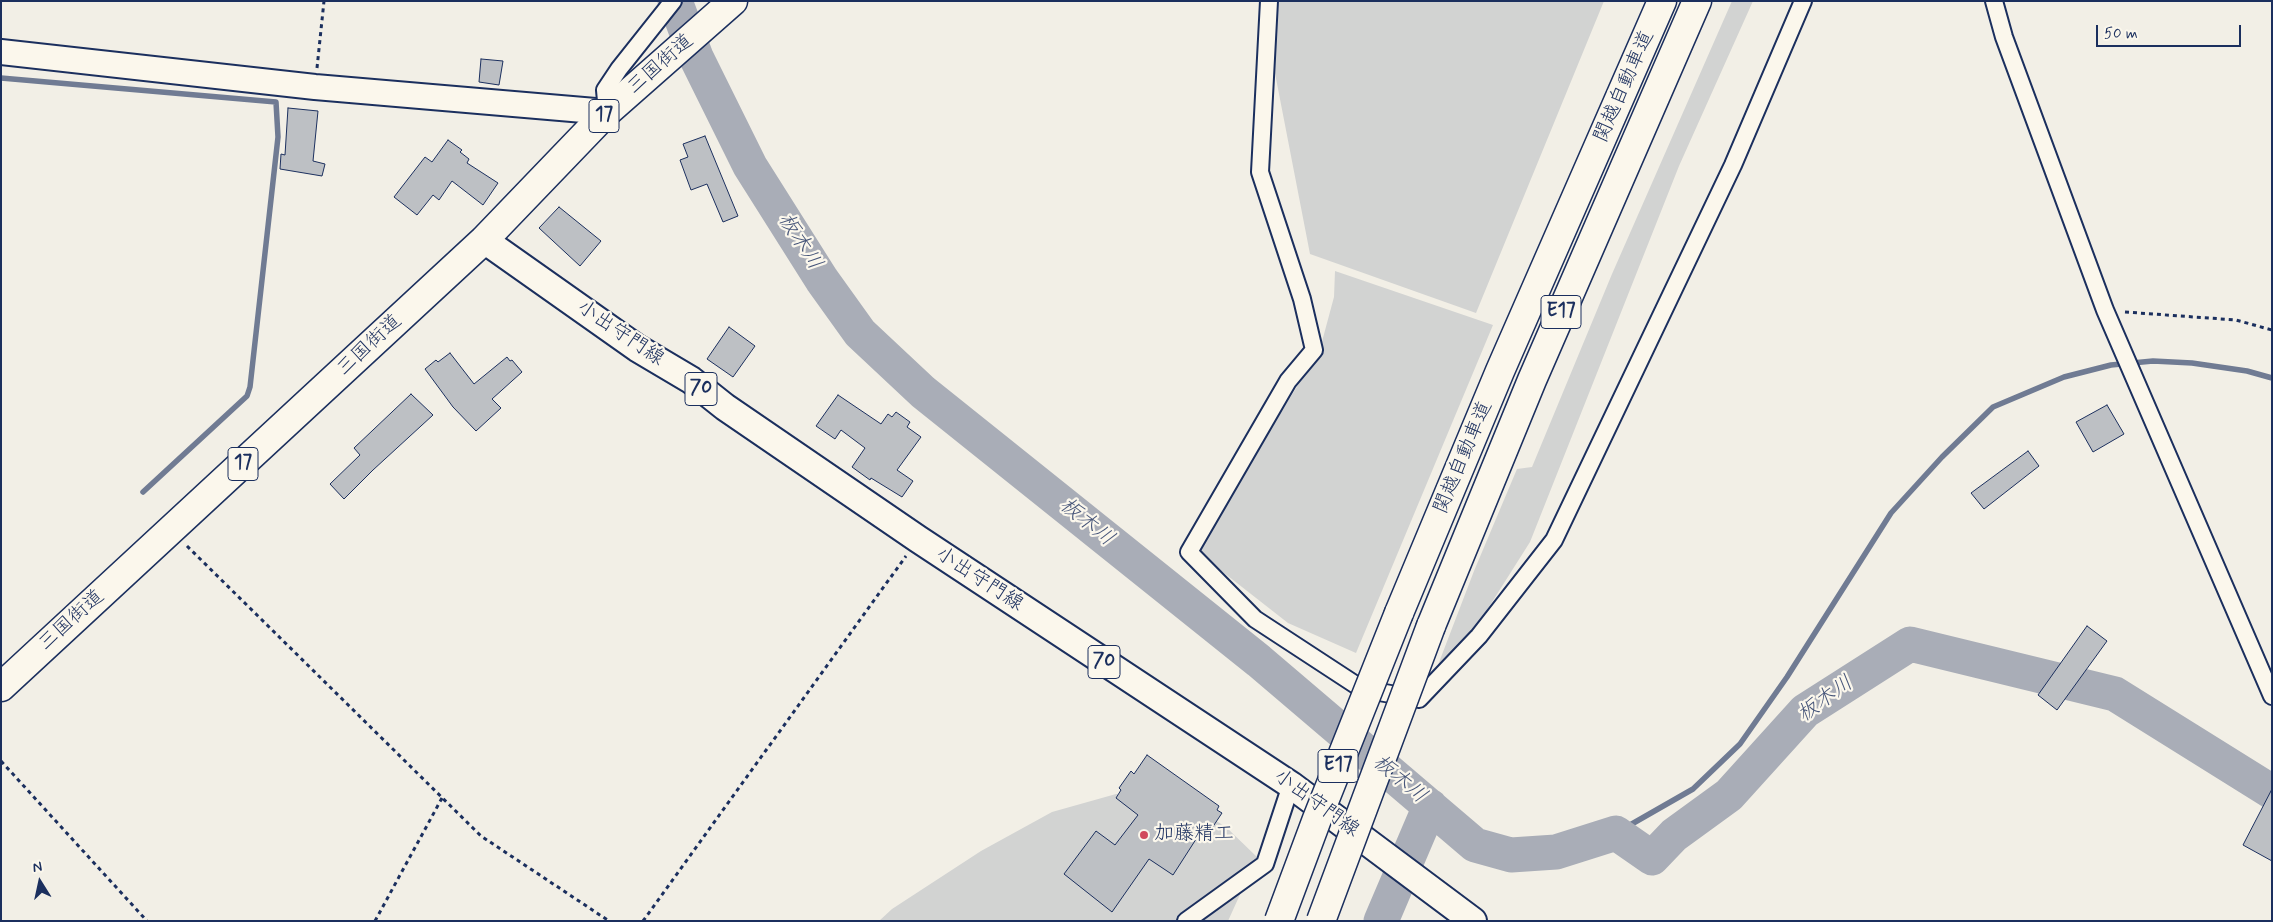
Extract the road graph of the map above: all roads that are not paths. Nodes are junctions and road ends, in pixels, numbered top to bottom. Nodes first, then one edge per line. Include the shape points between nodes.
1 (673, 1) edge
2 (733, 1) edge
3 (1269, 1) edge
4 (1662, 1) edge
5 (1697, 1) edge
6 (1803, 1) edge
7 (1994, 1) edge
8 (1, 52) edge
9 (607, 112) junction
10 (484, 240) junction
11 (1, 687) edge
12 (2272, 696) edge
13 (1291, 785) junction
14 (1186, 921) edge
15 (1279, 921) edge
16 (1320, 921) edge
17 (1473, 921) edge

1 - 9 street via 605,90
2 - 9 highway, 三国街道 / 17
3 - 6 street via 1260,172 1302,299 1314,350 1288,381 1189,552 1255,619 1362,689 1419,699 1479,636 1554,540 1733,165
4 - 15 highway, 関越自動車道 / E17, bridge via 1504,362 1399,613
5 - 16 highway, 関越自動車道 / E17, bridge via 1532,380 1431,626
7 - 12 street via 2007,46 2104,310
8 - 9 street via 315,87
9 - 10 highway, 三国街道 / 17
10 - 11 highway, 三国街道 / 17
10 - 13 main road, 小出守門線 / 70 via 918,539
13 - 14 street via 1265,864
13 - 17 main road, 小出守門線 / 70

